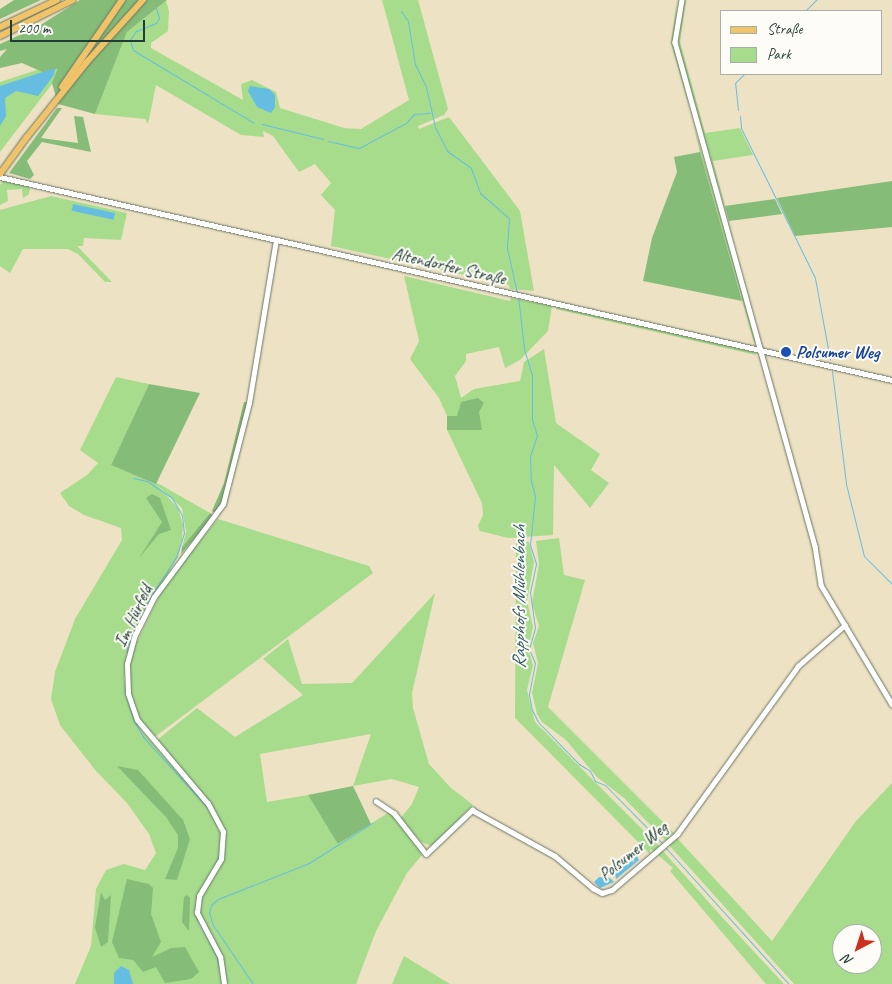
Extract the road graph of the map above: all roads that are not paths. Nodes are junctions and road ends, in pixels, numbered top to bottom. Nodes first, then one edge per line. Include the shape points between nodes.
1 (57, 0) edge
2 (73, 0) edge
3 (122, 0) edge
4 (143, 0) edge
5 (682, 0) edge
6 (0, 27) edge
7 (0, 36) edge
8 (27, 137) junction
9 (0, 176) edge
10 (276, 240) junction
11 (761, 350) junction
12 (892, 380) edge
13 (845, 625) junction
14 (892, 704) edge
15 (376, 801) dead end
16 (224, 984) edge

1 - 6 highway
2 - 7 highway
3 - 8 highway
4 - 8 highway via 86,63
5 - 11 street via 675,42
8 - 9 main road
9 - 10 street, Altendorfer Straße
10 - 11 street, Altendorfer Straße
10 - 16 street, Im Hürfeld via 249,403 223,504 154,597 141,621 126,664 128,694 137,720 208,804 223,832 221,859 199,896 197,913 220,957
11 - 12 street, Altendorfer Straße
11 - 13 street via 815,546 821,585
13 - 14 street
13 - 15 street, Polsumer Weg via 798,666 672,839 612,890 602,894 555,856 480,812 467,813 426,854 394,813

